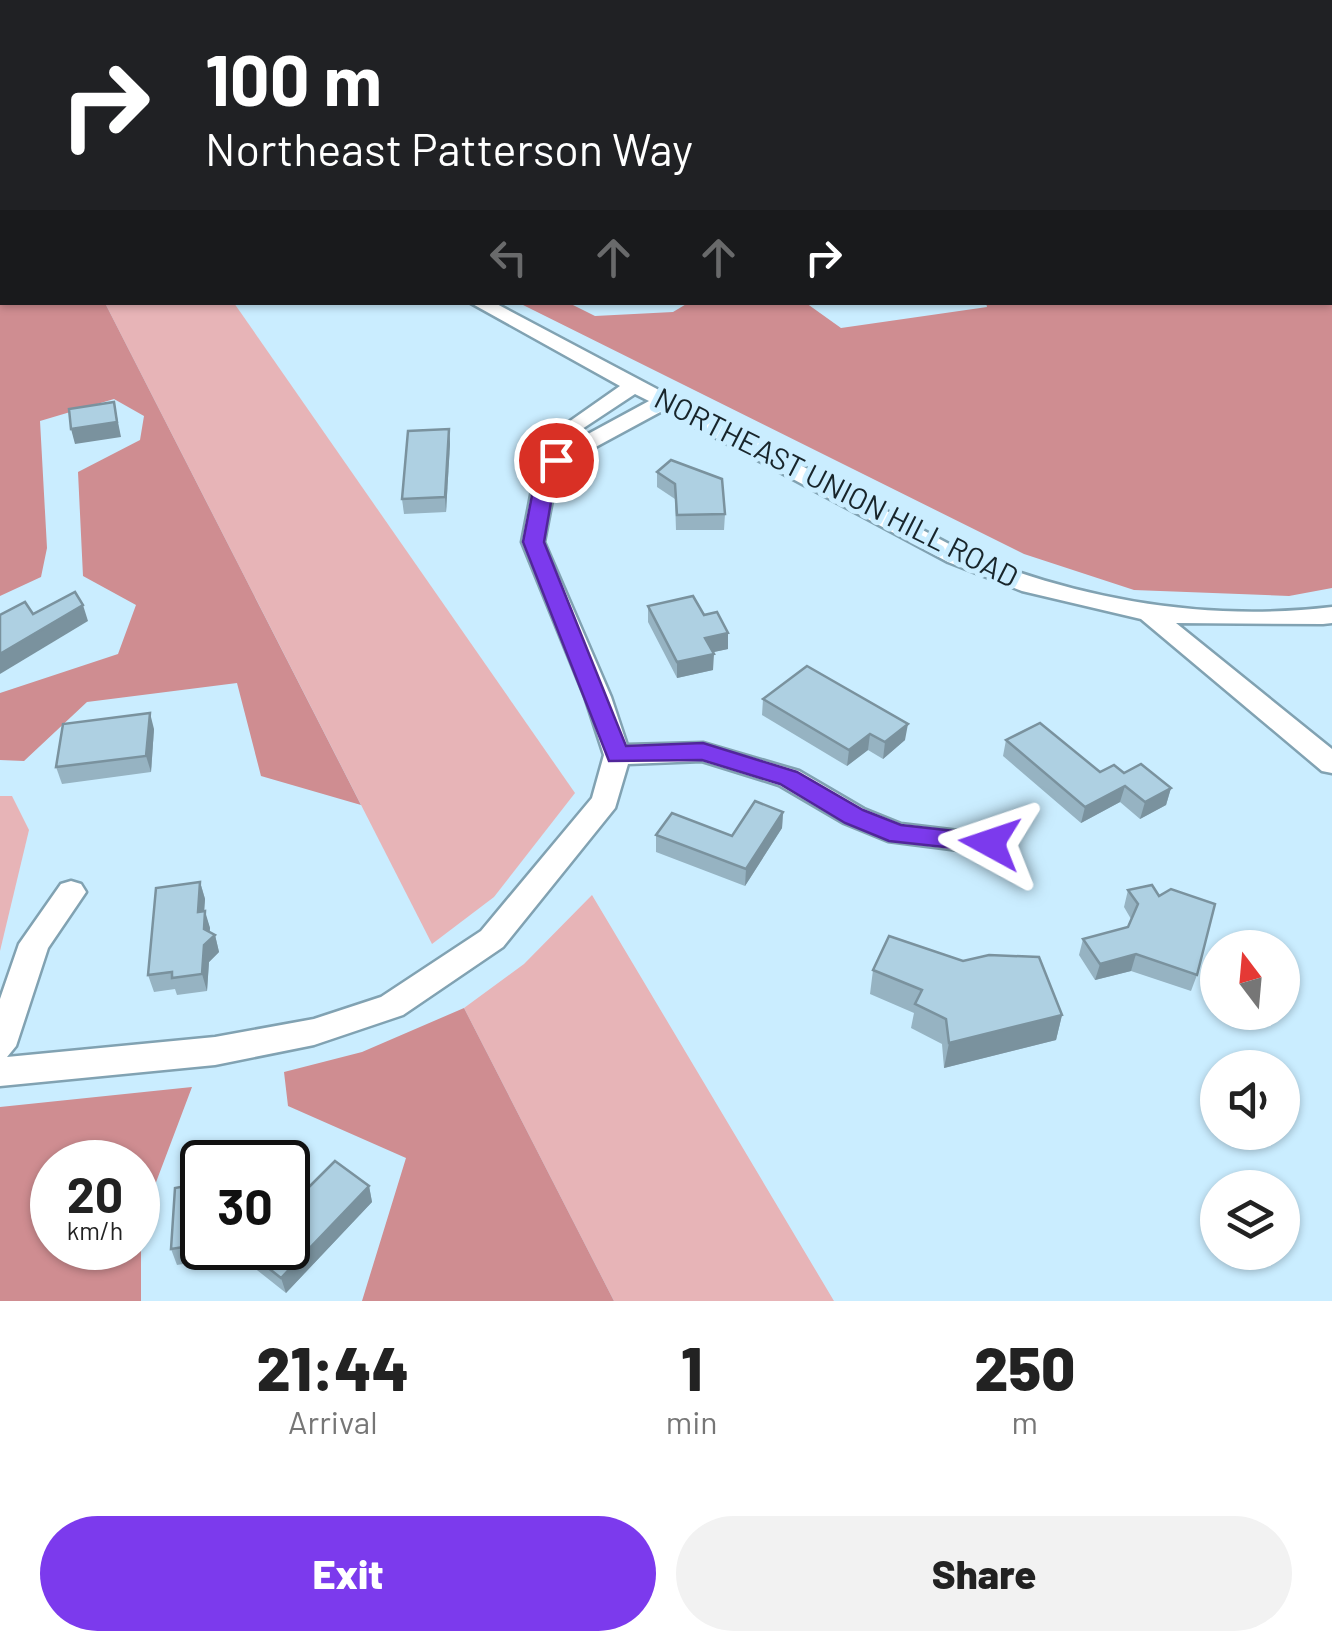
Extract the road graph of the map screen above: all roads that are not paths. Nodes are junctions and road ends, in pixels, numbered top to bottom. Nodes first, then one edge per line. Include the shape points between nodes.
1 (484, 305) edge
2 (635, 385) junction
3 (665, 401) junction
4 (556, 460) junction
5 (1150, 614) junction
6 (1332, 614) edge
7 (617, 755) junction
8 (1332, 764) edge
9 (990, 843) dead end
10 (72, 892) dead end
11 (0, 1046) edge
12 (0, 1072) edge

1 - 2 street, NORTHEAST UNION HILL ROAD
2 - 3 street, NORTHEAST UNION HILL ROAD
2 - 4 street via 573,426
3 - 4 street
3 - 5 street, NORTHEAST UNION HILL ROAD via 1000,577 1088,604
4 - 7 street via 533,542
5 - 6 street, NORTHEAST UNION HILL ROAD
5 - 8 street
7 - 9 street via 703,752 788,778 898,834
7 - 12 street via 605,801 492,939 392,1006 246,1047
10 - 11 street via 34,944

